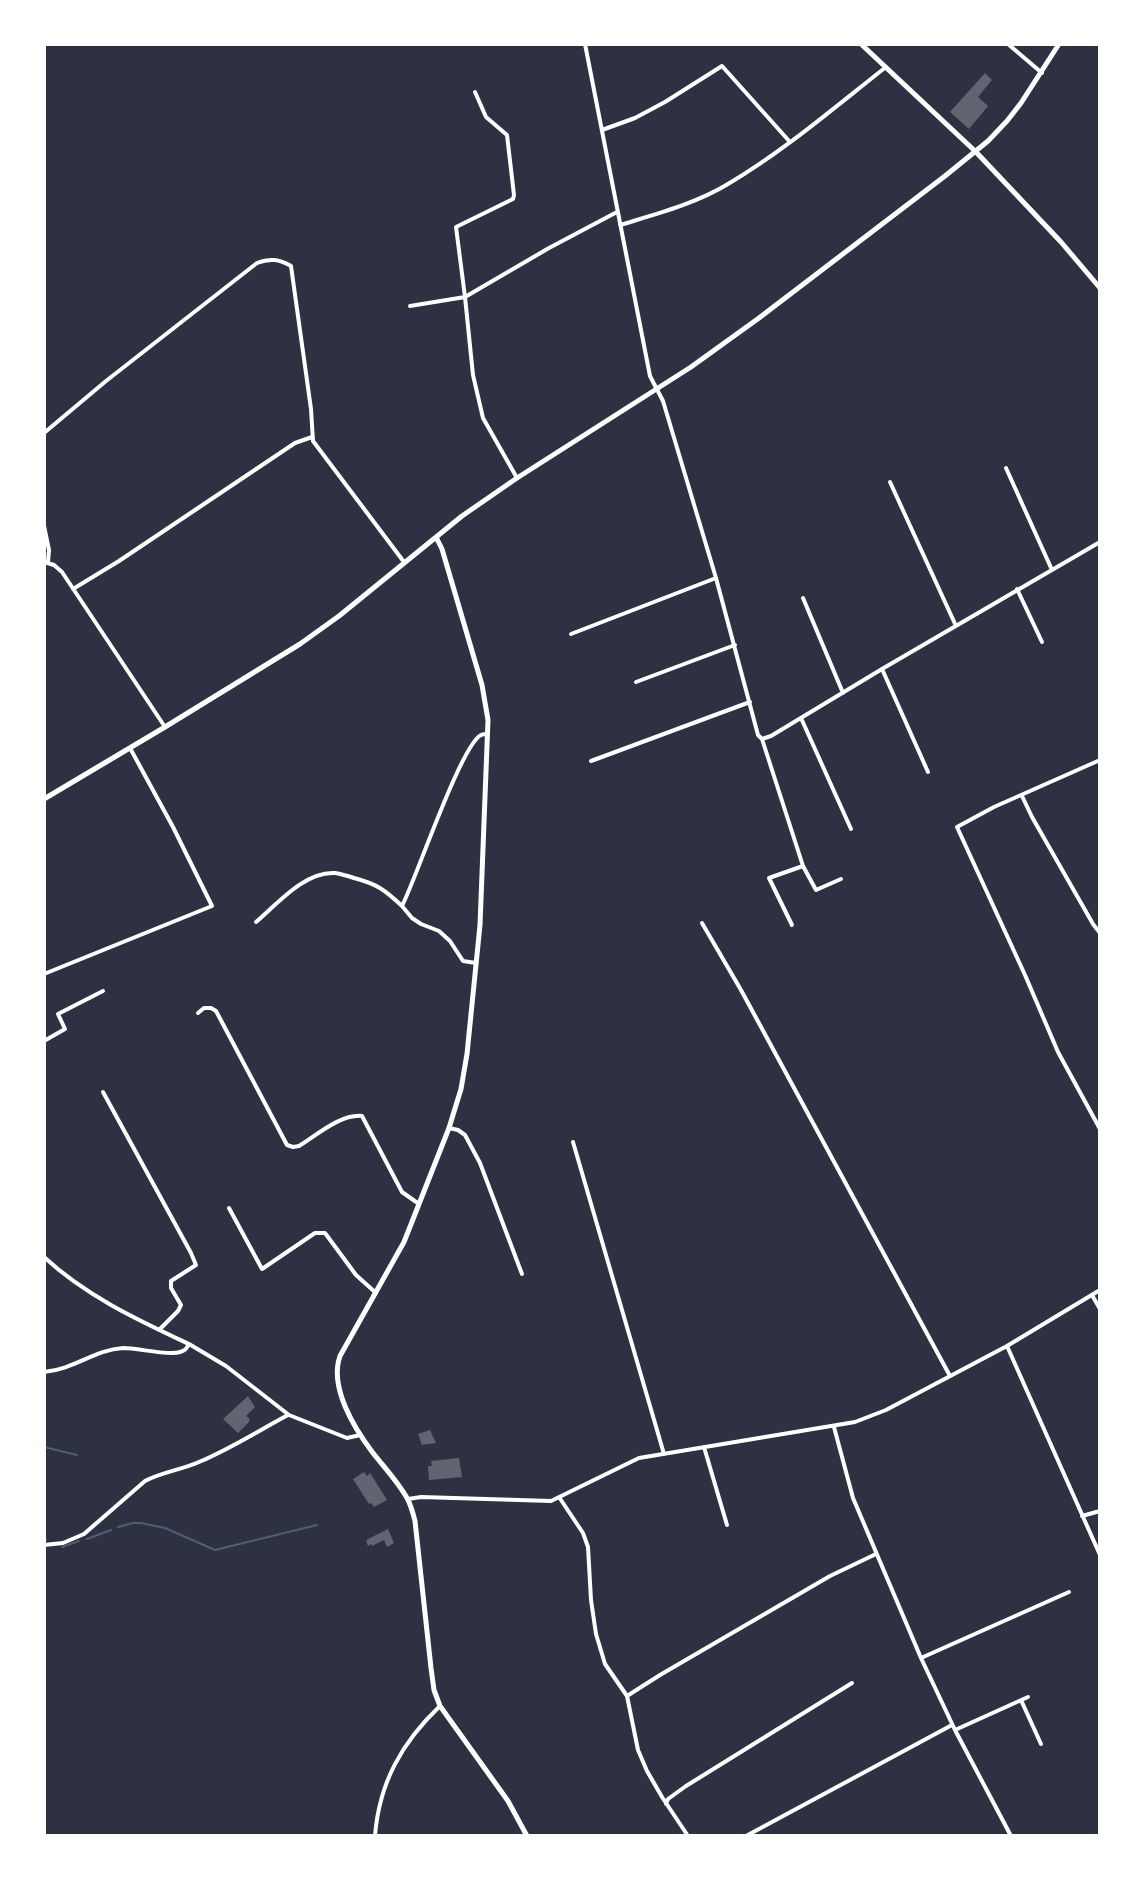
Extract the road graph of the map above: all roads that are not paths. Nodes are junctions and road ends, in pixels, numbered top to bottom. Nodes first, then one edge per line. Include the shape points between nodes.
1 (585, 44) edge
2 (861, 44) edge
3 (1008, 44) edge
4 (1059, 44) edge
5 (886, 67) junction
6 (1042, 73) junction
7 (475, 92) dead end
8 (602, 130) junction
9 (790, 142) junction
10 (976, 152) junction
11 (618, 212) junction
12 (620, 225) junction
13 (1100, 288) edge
14 (465, 297) junction
15 (410, 306) dead end
16 (657, 389) junction
17 (44, 433) edge
18 (312, 437) junction
19 (1006, 468) dead end
20 (517, 478) junction
21 (890, 482) dead end
22 (44, 526) edge
23 (436, 537) junction
24 (1100, 542) edge
25 (46, 562) edge
26 (404, 562) junction
27 (1052, 570) junction
28 (716, 578) junction
29 (73, 589) junction
30 (1017, 589) junction
31 (803, 598) dead end
32 (956, 626) junction
33 (571, 634) dead end
34 (1042, 642) dead end
35 (735, 645) junction
36 (882, 669) junction
37 (636, 682) dead end
38 (843, 693) junction
39 (750, 702) junction
40 (801, 718) junction
41 (165, 727) junction
42 (487, 734) junction
43 (762, 739) junction
44 (130, 748) junction
45 (1100, 760) edge
46 (591, 761) dead end
47 (928, 772) dead end
48 (1022, 796) junction
49 (44, 799) edge
50 (851, 829) dead end
51 (803, 866) junction
52 (841, 879) dead end
53 (402, 906) junction
54 (256, 922) dead end
55 (702, 923) dead end
56 (792, 925) dead end
57 (1100, 933) edge
58 (476, 963) junction
59 (44, 974) edge
60 (103, 991) dead end
61 (198, 1013) dead end
62 (44, 1041) edge
63 (103, 1092) dead end
64 (449, 1128) junction
65 (1100, 1129) edge
66 (573, 1142) dead end
67 (419, 1204) junction
68 (229, 1208) dead end
69 (44, 1257) edge
70 (522, 1274) dead end
71 (1100, 1290) edge
72 (376, 1293) junction
73 (1092, 1295) junction
74 (1100, 1309) edge
75 (159, 1330) junction
76 (189, 1344) junction
77 (1007, 1346) junction
78 (44, 1372) edge
79 (950, 1376) junction
80 (289, 1415) junction
81 (834, 1427) junction
82 (360, 1435) junction
83 (704, 1447) junction
84 (664, 1454) junction
85 (559, 1497) junction
86 (408, 1499) junction
87 (1100, 1511) edge
88 (1082, 1516) junction
89 (727, 1525) dead end
90 (44, 1545) edge
91 (876, 1554) junction
92 (1100, 1555) edge
93 (1069, 1592) dead end
94 (921, 1658) junction
95 (852, 1683) dead end
96 (627, 1696) junction
97 (1028, 1697) dead end
98 (1021, 1700) junction
99 (440, 1706) junction
100 (954, 1727) junction
101 (1041, 1744) dead end
102 (666, 1804) junction
103 (375, 1836) edge
104 (527, 1836) edge
105 (688, 1836) edge
106 (746, 1836) edge
107 (1011, 1836) edge

1 - 8 street
2 - 5 street
3 - 6 street
4 - 6 street
5 - 9 street
5 - 10 street
6 - 10 street
7 - 14 street via 486,117 507,135 514,195 456,227
8 - 9 street via 635,118 722,66
8 - 11 street
9 - 12 street via 728,185
10 - 13 street
10 - 16 street
11 - 12 street
11 - 14 street
12 - 16 street
14 - 15 street
14 - 20 street via 483,418
16 - 20 street
16 - 28 street
17 - 18 street via 257,263 280,260 291,266
18 - 26 street
18 - 29 street via 295,443
19 - 27 street
20 - 23 street
21 - 32 street
22 - 25 street
23 - 26 street
23 - 42 street via 482,685
24 - 27 street
25 - 29 street via 58,568
26 - 41 street via 306,639
27 - 30 street
28 - 33 street
28 - 35 street
29 - 41 street
30 - 32 street
30 - 34 street
31 - 38 street
32 - 36 street
35 - 37 street
35 - 39 street
36 - 38 street
36 - 47 street
38 - 40 street
39 - 43 street
39 - 46 street
40 - 43 street
40 - 50 street
41 - 44 street
42 - 53 street via 465,758
42 - 58 street
43 - 51 street
44 - 49 street
44 - 59 street via 212,906
45 - 48 street
48 - 57 street
48 - 65 street via 957,827 1058,1052
51 - 52 street via 816,890
51 - 56 street via 769,878
53 - 54 street via 383,888 334,873 306,881
53 - 58 street via 412,918 439,931 463,961
55 - 79 street
58 - 64 street via 467,1054
60 - 62 street via 58,1014 65,1029
61 - 67 street via 204,1008 216,1011 287,1145 299,1146 343,1118 362,1116 402,1192
63 - 75 street via 196,1265 171,1281 181,1305
64 - 67 street
64 - 70 street via 465,1135 480,1163
66 - 84 street
67 - 72 street
68 - 72 street via 262,1269 315,1233 325,1233
69 - 75 street via 82,1288
71 - 73 street
72 - 82 street via 337,1364 338,1387
73 - 74 street
73 - 77 street
75 - 76 street
76 - 78 street via 178,1353 110,1350
76 - 80 street
77 - 79 street
77 - 88 street
79 - 81 street via 874,1415
80 - 82 street via 347,1438
80 - 90 street via 231,1448 145,1481 84,1534
81 - 83 street
81 - 91 street via 853,1498
82 - 86 street
83 - 84 street
83 - 89 street
84 - 85 street via 639,1458
85 - 86 street
85 - 96 street via 588,1547 596,1634 605,1664
86 - 99 street
87 - 88 street
88 - 92 street
91 - 94 street
91 - 96 street
93 - 94 street
94 - 100 street
95 - 102 street
96 - 102 street via 638,1750
97 - 98 street
98 - 100 street
98 - 101 street
99 - 103 street via 391,1771 380,1798
99 - 104 street
100 - 106 street
100 - 107 street
102 - 105 street

